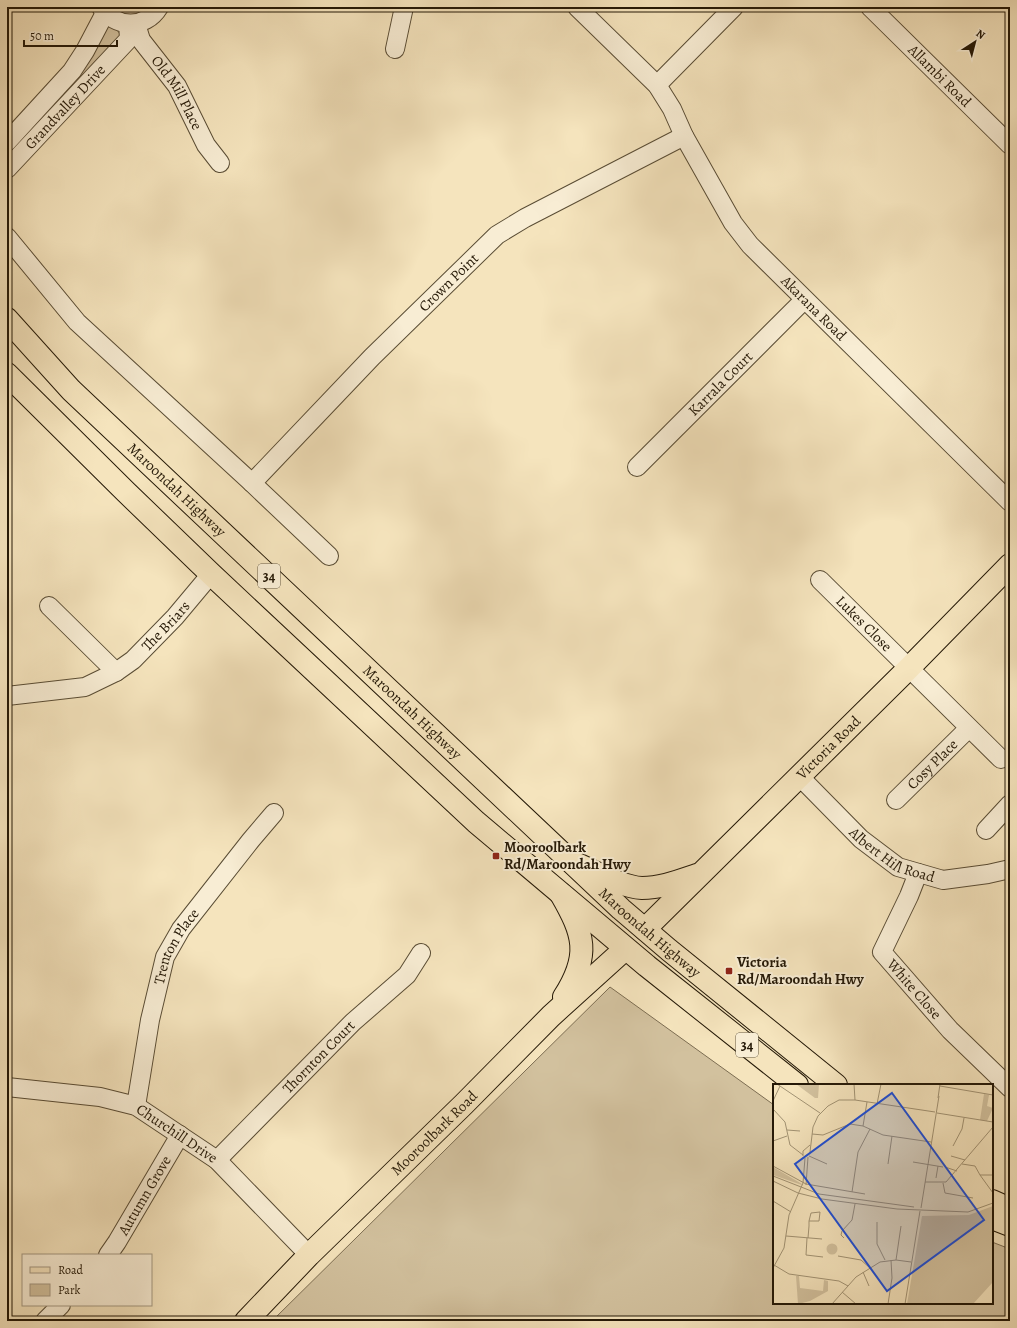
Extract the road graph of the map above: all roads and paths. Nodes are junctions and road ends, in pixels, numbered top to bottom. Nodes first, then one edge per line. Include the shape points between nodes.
1 (159, 7) edge
2 (404, 7) edge
3 (577, 7) edge
4 (734, 7) edge
5 (870, 7) edge
6 (103, 10) edge
7 (132, 24) junction
8 (395, 49) dead end
9 (657, 85) junction
10 (684, 136) junction
11 (7, 142) edge
12 (1010, 145) edge
13 (220, 162) dead end
14 (7, 169) edge
15 (7, 237) edge
16 (804, 300) junction
17 (7, 319) edge
18 (7, 374) edge
19 (637, 467) dead end
20 (252, 483) junction
21 (1010, 502) edge
22 (329, 556) dead end
23 (1010, 564) edge
24 (211, 574) junction
25 (820, 580) dead end
26 (49, 606) dead end
27 (909, 668) junction
28 (116, 672) junction
29 (7, 696) edge
30 (969, 728) junction
31 (1001, 759) dead end
32 (798, 776) junction
33 (896, 800) dead end
34 (1010, 804) edge
35 (274, 813) dead end
36 (986, 830) dead end
37 (570, 861) junction
38 (1010, 869) edge
39 (702, 873) junction
40 (918, 873) junction
41 (560, 894) junction
42 (645, 928) junction
43 (625, 949) junction
44 (421, 953) dead end
45 (551, 1016) junction
46 (796, 1084) edge
47 (835, 1084) edge
48 (7, 1087) edge
49 (1010, 1088) edge
50 (136, 1106) junction
51 (180, 1135) junction
52 (217, 1160) junction
53 (993, 1201) edge
54 (1010, 1209) edge
55 (993, 1218) edge
56 (1010, 1226) edge
57 (109, 1254) edge
58 (309, 1255) junction
59 (60, 1306) edge
60 (45, 1321) edge
61 (246, 1321) edge

1 - 7 street via 144,21
2 - 8 street
3 - 9 street, Akarana Road
4 - 9 street
5 - 12 street, Allambi Road
6 - 7 street via 115,21
6 - 11 street, Grandvalley Drive via 85,51 72,71
7 - 13 street, Old Mill Place via 147,50 177,86 206,146
7 - 14 street, Grandvalley Drive via 130,38
9 - 10 street, Akarana Road via 672,109
10 - 16 street, Akarana Road via 733,223 750,245
10 - 20 street, Crown Point via 497,235 372,357
15 - 20 street via 77,322
16 - 19 street, Karrala Court
16 - 21 street, Akarana Road
17 - 37 main road, Maroondah Highway / 34 via 71,390
18 - 24 main road, Maroondah Highway / 34
20 - 22 street
23 - 27 main road, Victoria Road
24 - 28 street, The Briars via 175,617 133,660
24 - 41 main road, Maroondah Highway / 34 via 476,822
25 - 27 street, Lukes Close
26 - 28 street
27 - 30 street, Cosy Place
27 - 32 main road, Victoria Road
28 - 29 street, The Briars via 85,687
30 - 31 street, Cosy Place
30 - 33 street, Cosy Place
32 - 39 main road, Victoria Road
32 - 40 street, Albert Hill Road via 861,839 898,867
34 - 36 street
35 - 50 street, Trenton Place via 181,930 165,957 150,1020
37 - 39 main road via 626,885 642,888 659,886
37 - 42 main road, Maroondah Highway / 34
38 - 40 street, Albert Hill Road via 943,880
39 - 42 main road, Victoria Road
40 - 49 street, White Close via 882,952 950,1030
41 - 43 main road, Maroondah Highway / 34
41 - 45 main road via 575,918 582,952 577,975
42 - 43 main road, Victoria Road
42 - 47 main road, Maroondah Highway / 34
43 - 45 main road, Mooroolbark Road
43 - 46 main road, Maroondah Highway / 34
44 - 52 street, Thornton Court via 407,975 353,1022
45 - 58 main road, Mooroolbark Road
48 - 50 street, Churchill Drive via 100,1097
50 - 51 street, Churchill Drive
51 - 52 street, Churchill Drive
51 - 57 street, Autumn Grove
52 - 58 street, Churchill Drive
53 - 54 main road
55 - 56 main road
58 - 61 main road, Mooroolbark Road
59 - 60 street

